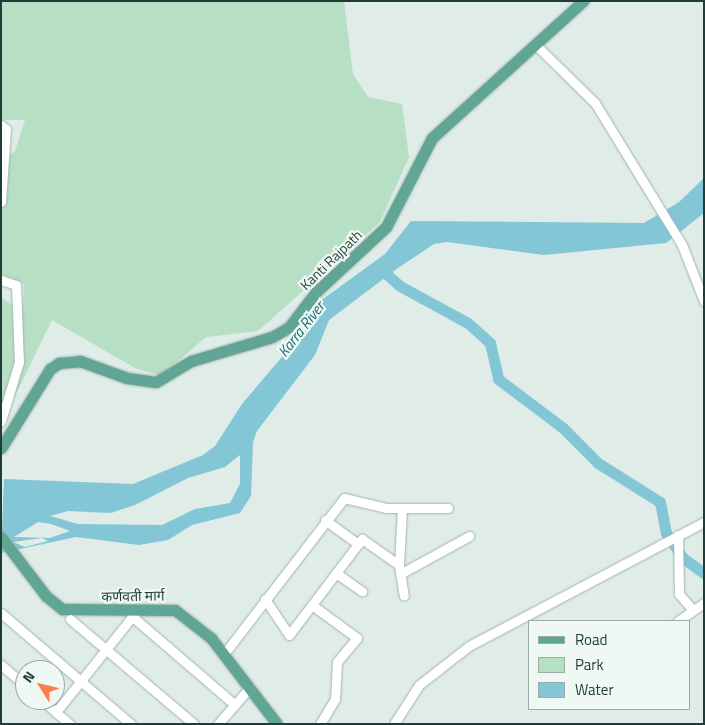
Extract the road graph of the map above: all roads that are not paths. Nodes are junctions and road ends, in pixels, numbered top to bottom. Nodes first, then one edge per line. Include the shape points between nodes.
1 (583, 1) edge
2 (537, 46) junction
3 (1, 125) edge
4 (1, 202) edge
5 (1, 280) edge
6 (704, 301) edge
7 (1, 421) edge
8 (1, 448) edge
9 (402, 508) junction
10 (448, 508) dead end
11 (325, 520) junction
12 (704, 522) edge
13 (469, 536) dead end
14 (676, 536) junction
15 (1, 538) edge
16 (358, 544) junction
17 (400, 570) junction
18 (336, 573) junction
19 (362, 591) dead end
20 (404, 596) dead end
21 (265, 599) junction
22 (704, 603) edge
23 (312, 606) junction
24 (693, 610) junction
25 (1, 613) edge
26 (135, 613) junction
27 (70, 619) dead end
28 (679, 620) edge
29 (106, 650) junction
30 (224, 654) junction
31 (1, 665) edge
32 (15, 677) edge
33 (81, 681) junction
34 (250, 687) junction
35 (235, 705) junction
36 (54, 710) edge
37 (56, 712) junction
38 (70, 724) edge
39 (131, 724) edge
40 (194, 724) edge
41 (218, 724) edge
42 (277, 724) edge
43 (320, 724) edge
44 (394, 724) edge

1 - 2 main road, Kanti Rajpath
2 - 6 street via 595,103 682,245
2 - 8 main road, Kanti Rajpath via 432,138 386,227 316,292 289,327 272,337 191,360 156,382 127,378 80,361 59,363 50,369
3 - 4 street via 6,129
5 - 7 street via 16,285 19,362
9 - 10 street
9 - 11 street via 344,498
9 - 17 street
11 - 16 street
11 - 21 street
12 - 14 street
13 - 17 street
14 - 24 street via 679,594
14 - 44 street via 469,646 419,685
15 - 26 main road, कर्णवती मार्ग via 24,569 62,609
16 - 17 street via 362,539
16 - 18 street
17 - 20 street
18 - 19 street
18 - 23 street
21 - 23 street via 289,635
21 - 30 street
22 - 24 street
23 - 43 street via 357,638 337,662 335,699
24 - 28 street
25 - 33 street
26 - 29 street
26 - 30 main road, कर्णवती मार्ग via 175,610
26 - 35 street
27 - 29 street
29 - 33 street
29 - 40 street
30 - 34 main road, कर्णवती मार्ग
31 - 32 street
33 - 37 street
33 - 39 street
34 - 35 street
34 - 42 main road, कर्णवती मार्ग
35 - 41 street
36 - 37 street
37 - 38 street

